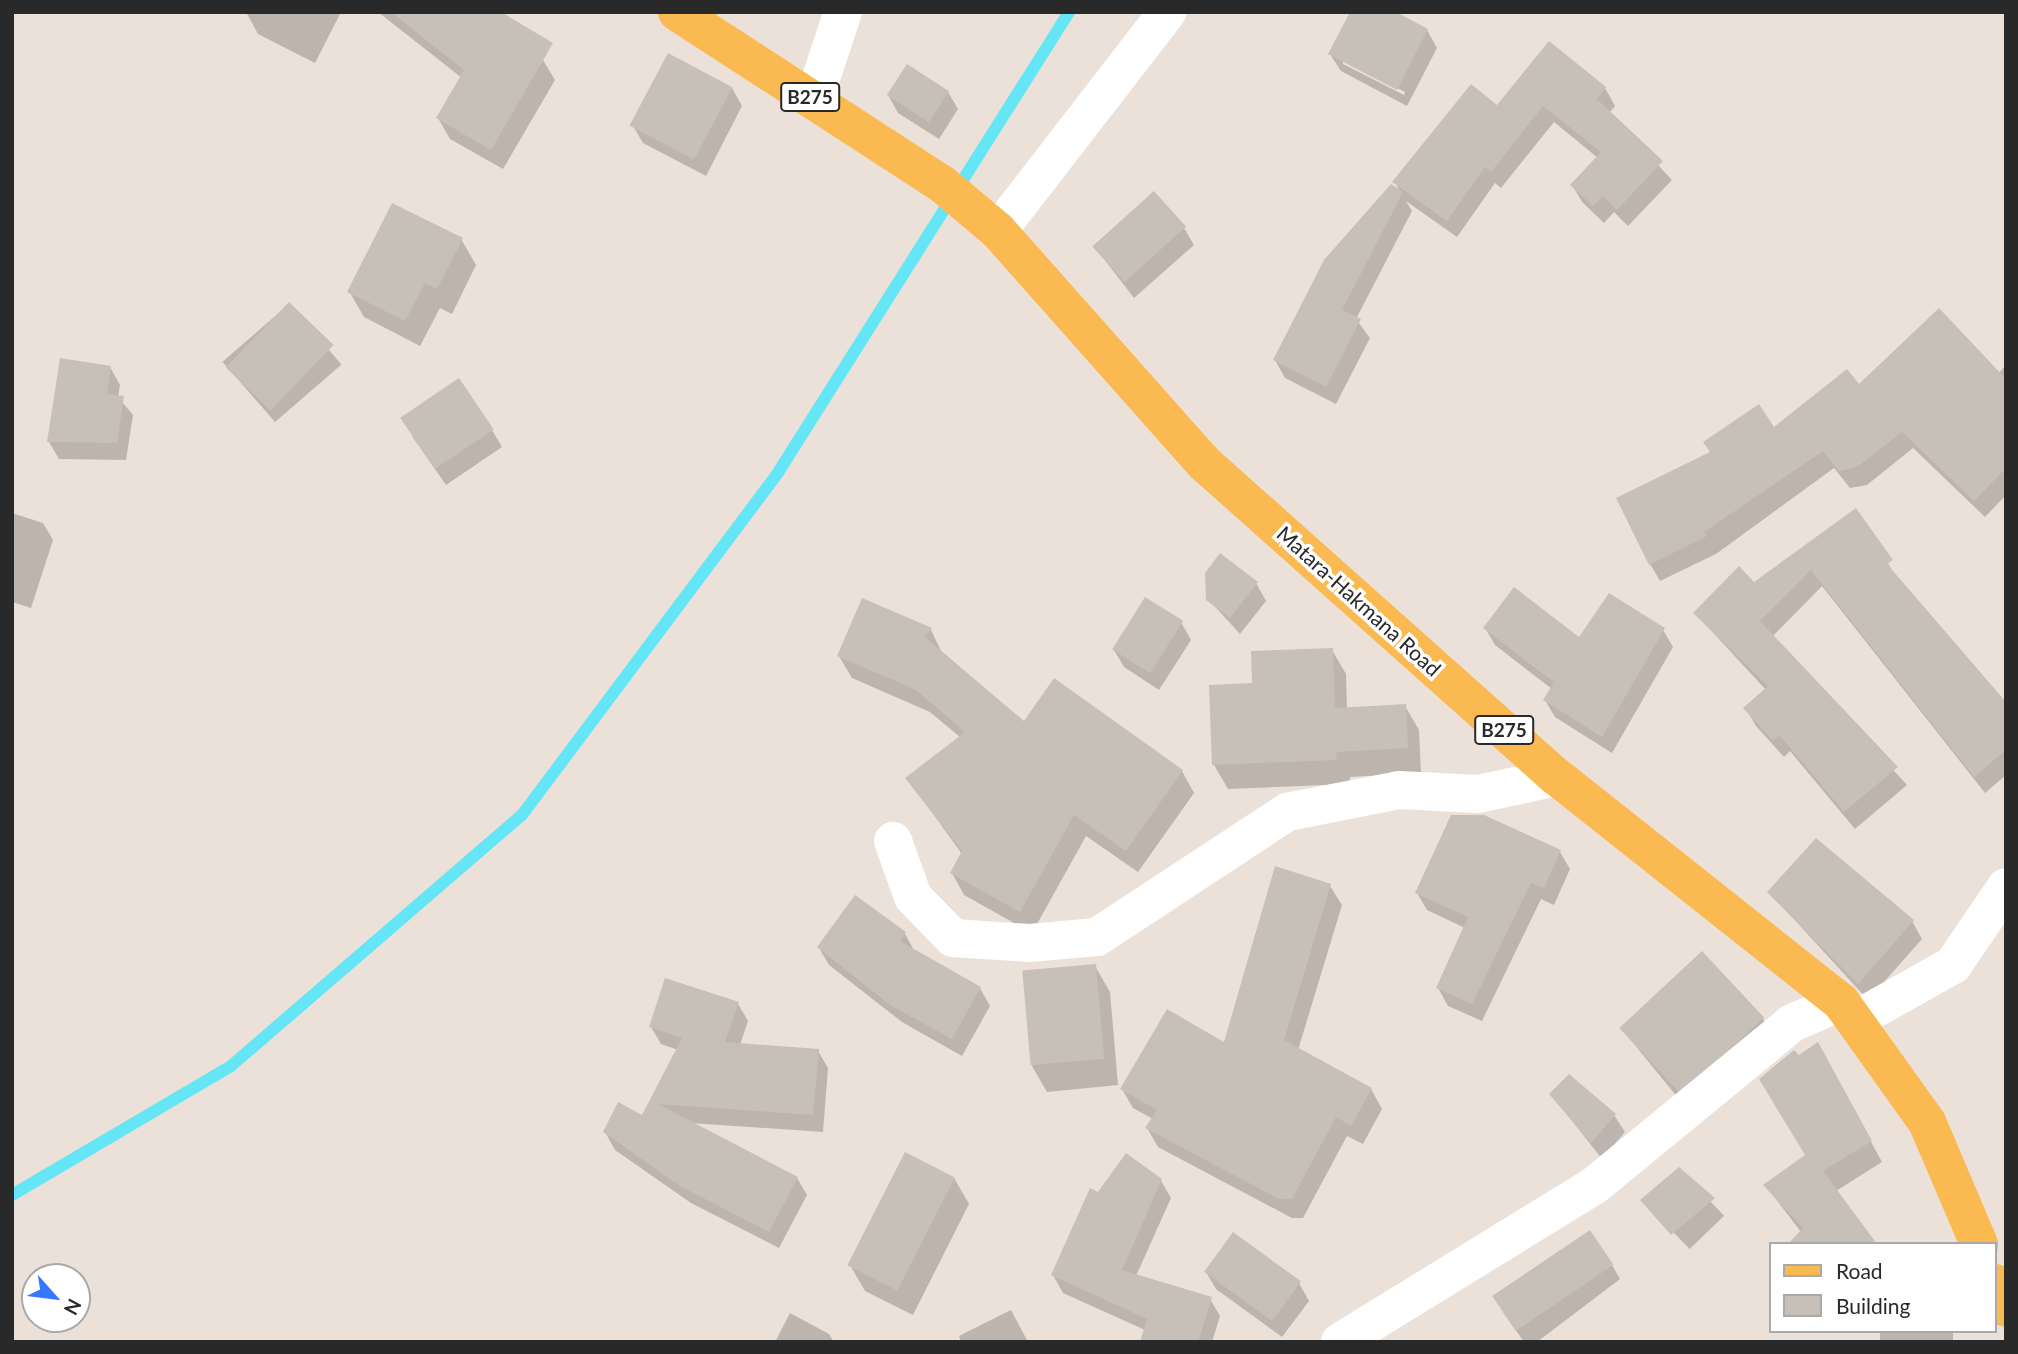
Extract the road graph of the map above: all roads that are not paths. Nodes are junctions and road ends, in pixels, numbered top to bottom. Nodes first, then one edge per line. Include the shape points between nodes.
1 (677, 12) edge
2 (843, 12) edge
3 (1167, 12) edge
4 (814, 99) junction
5 (998, 231) junction
6 (1557, 777) junction
7 (893, 841) dead end
8 (2006, 887) edge
9 (1848, 1011) junction
10 (1978, 1242) edge
11 (1997, 1288) edge
12 (2006, 1308) edge
13 (1340, 1342) edge

1 - 4 main road, Matara-Hakmana Road / B275
2 - 4 street
3 - 5 street
4 - 5 main road, Matara-Hakmana Road / B275 via 942,184
5 - 6 main road, Matara-Hakmana Road / B275 via 1204,463
6 - 7 street via 1478,794 1399,790 1287,812 1097,937 1030,943 953,938 913,897
6 - 9 main road, Matara-Hakmana Road / B275
8 - 9 street via 1953,965
9 - 10 main road, Matara-Hakmana Road / B275 via 1927,1122
9 - 13 street via 1792,1023 1595,1185
11 - 12 main road

